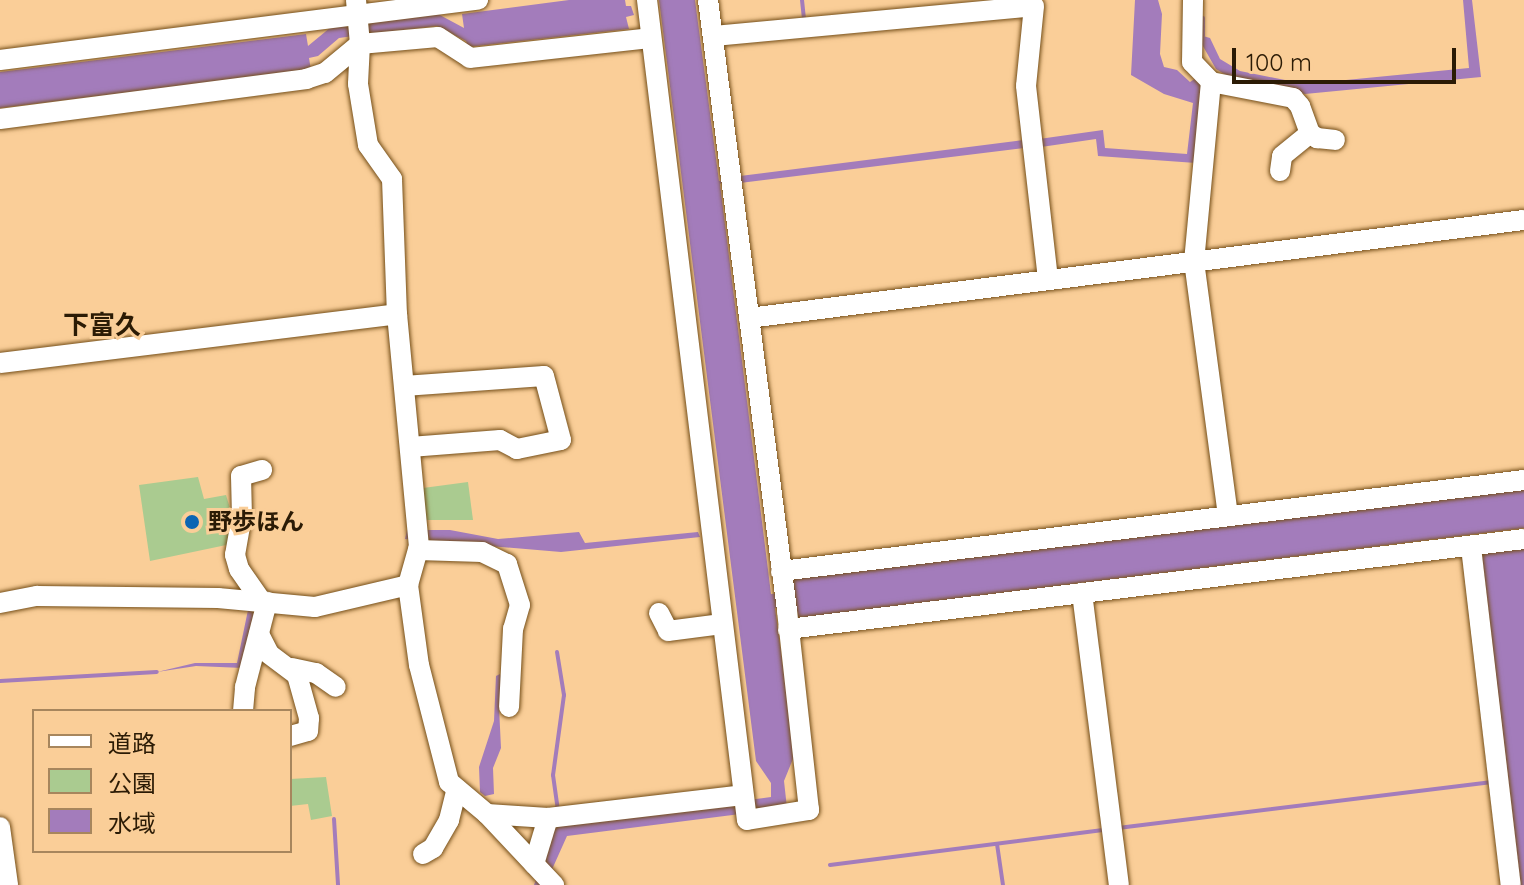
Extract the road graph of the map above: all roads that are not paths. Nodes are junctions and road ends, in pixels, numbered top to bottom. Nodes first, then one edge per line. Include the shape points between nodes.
1 (478, 0) edge
2 (647, 0) edge
3 (708, 0) edge
4 (1193, 0) edge
5 (1035, 3) edge
6 (356, 7) edge
7 (713, 36) junction
8 (651, 38) junction
9 (360, 44) junction
10 (0, 60) edge
11 (1211, 82) junction
12 (0, 119) edge
13 (1310, 133) junction
14 (1335, 140) dead end
15 (1280, 171) dead end
16 (1524, 220) edge
17 (1194, 261) junction
18 (1048, 278) junction
19 (397, 314) junction
20 (749, 318) junction
21 (0, 363) edge
22 (404, 386) junction
23 (410, 447) junction
24 (262, 470) dead end
25 (1524, 480) edge
26 (1228, 516) junction
27 (1524, 539) edge
28 (1471, 547) junction
29 (418, 550) junction
30 (782, 578) junction
31 (408, 585) junction
32 (1082, 593) junction
33 (264, 602) junction
34 (0, 603) edge
35 (659, 613) dead end
36 (787, 620) junction
37 (722, 624) junction
38 (259, 634) junction
39 (292, 668) junction
40 (336, 687) dead end
41 (509, 707) dead end
42 (243, 709) edge
43 (292, 735) edge
44 (457, 789) junction
45 (743, 795) junction
46 (487, 814) junction
47 (548, 818) junction
48 (0, 827) edge
49 (423, 854) dead end
50 (534, 864) junction
51 (552, 884) edge
52 (8, 885) edge
53 (1119, 885) edge
54 (1511, 885) edge

1 - 6 street
2 - 8 street
3 - 7 street
4 - 11 street via 1192,62
5 - 7 street
5 - 18 street via 1026,86
6 - 9 street
6 - 10 street
7 - 20 street
8 - 9 street via 470,58 438,37
8 - 37 street
9 - 12 street via 325,73 306,79
9 - 19 street via 358,84 368,145 392,179
11 - 13 street via 1293,98
11 - 17 street
13 - 14 street
13 - 15 street via 1282,156
16 - 17 street
17 - 18 street
17 - 26 street
18 - 20 street
19 - 21 street
19 - 22 street
20 - 30 street
22 - 23 street
22 - 23 street via 544,376 561,440 517,449 500,440
23 - 29 street
24 - 33 street via 241,476 242,517 235,555
25 - 26 street
26 - 30 street
27 - 28 street
28 - 32 street
28 - 54 street
29 - 31 street
29 - 41 street via 482,552 507,564 520,605 513,629
30 - 36 street
31 - 33 street via 315,607
31 - 44 street via 419,665 449,782
32 - 36 street
32 - 53 street
33 - 34 street via 37,596
33 - 38 street
35 - 37 street via 668,631
36 - 45 street via 809,810 747,820
37 - 45 street
38 - 39 street via 269,654
38 - 42 street
39 - 40 street via 316,673
39 - 43 street via 309,718 308,731
44 - 46 street
44 - 49 street via 449,820 433,848
45 - 47 street
46 - 47 street
46 - 50 street
47 - 50 street
48 - 52 street
50 - 51 street

